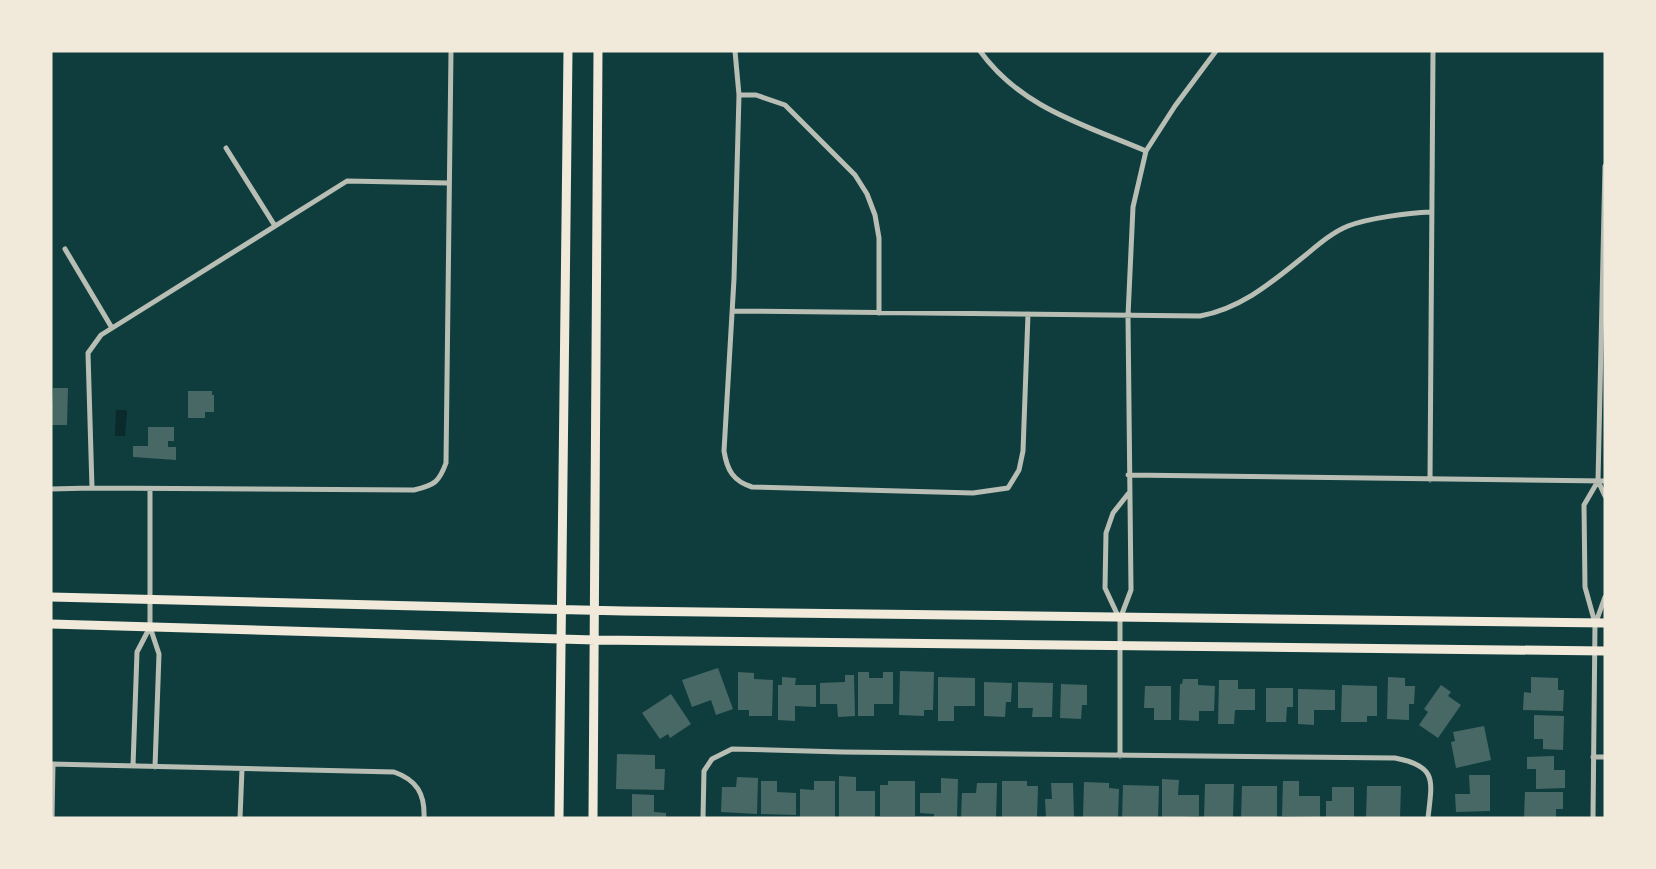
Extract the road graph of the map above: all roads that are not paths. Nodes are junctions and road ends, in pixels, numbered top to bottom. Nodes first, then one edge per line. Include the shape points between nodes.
1 (451, 51) edge
2 (568, 51) edge
3 (598, 51) edge
4 (735, 51) edge
5 (980, 51) edge
6 (1216, 51) edge
7 (1433, 51) edge
8 (739, 95) junction
9 (226, 148) dead end
10 (1146, 151) junction
11 (1605, 166) edge
12 (448, 183) junction
13 (1431, 212) junction
14 (275, 226) junction
15 (65, 249) dead end
16 (1604, 310) edge
17 (733, 311) junction
18 (879, 312) junction
19 (1028, 314) junction
20 (1128, 316) junction
21 (112, 328) junction
22 (1128, 475) junction
23 (1430, 480) junction
24 (1598, 481) junction
25 (1605, 481) edge
26 (92, 488) junction
27 (51, 489) edge
28 (150, 489) junction
29 (1129, 493) junction
30 (1605, 496) edge
31 (51, 597) edge
32 (1605, 597) edge
33 (151, 599) junction
34 (562, 609) junction
35 (596, 611) junction
36 (1120, 619) junction
37 (1600, 623) edge
38 (51, 624) edge
39 (150, 627) junction
40 (562, 639) junction
41 (595, 640) junction
42 (1119, 646) junction
43 (1600, 651) edge
44 (1120, 756) junction
45 (1593, 757) junction
46 (1605, 757) edge
47 (52, 764) edge
48 (133, 766) junction
49 (154, 766) junction
50 (242, 769) junction
51 (52, 818) edge
52 (240, 818) edge
53 (424, 818) edge
54 (559, 818) edge
55 (593, 818) edge
56 (703, 818) edge
57 (1428, 818) edge
58 (1593, 818) edge

1 - 12 street
2 - 34 main road
3 - 35 main road
4 - 8 street
5 - 10 street via 1003,78 1029,99 1051,112
6 - 10 street
7 - 13 street
8 - 17 street
8 - 18 street via 763,97 785,105 855,175 875,215 879,238
9 - 14 street
10 - 20 street via 1132,207
11 - 16 street
12 - 14 street via 347,181
12 - 28 street via 446,463 440,480 414,490
13 - 20 street via 1348,226 1238,306 1200,316
13 - 23 street
14 - 21 street
15 - 21 street
16 - 24 street
17 - 18 street
17 - 19 street via 724,451 729,471 743,484 752,487 973,493 1008,488 1019,470 1023,451
18 - 19 street
19 - 20 street
20 - 22 street
21 - 26 street via 101,335 88,353
22 - 23 street
22 - 29 street
23 - 24 street
24 - 25 street
24 - 30 street
24 - 37 street via 1584,504 1585,587
26 - 27 street
26 - 28 street
28 - 33 street
29 - 36 street via 1131,590
29 - 36 street via 1112,513 1106,533 1105,588
31 - 33 main road
32 - 37 street
33 - 34 main road
33 - 39 street
34 - 35 main road
34 - 40 main road
35 - 36 main road
35 - 41 main road
36 - 37 main road
36 - 42 street
37 - 43 street
38 - 39 main road
39 - 40 main road
39 - 48 street via 137,652
39 - 49 street via 159,654
40 - 41 main road
40 - 54 main road
41 - 42 main road
41 - 55 main road
42 - 43 main road
42 - 44 street
43 - 45 street
44 - 56 street via 732,749 712,759 704,770
44 - 57 street via 1345,756 1408,760 1425,768 1431,778
45 - 46 street
45 - 58 street
47 - 48 street
47 - 51 street
48 - 49 street
49 - 50 street
50 - 52 street
50 - 53 street via 394,772 417,784

